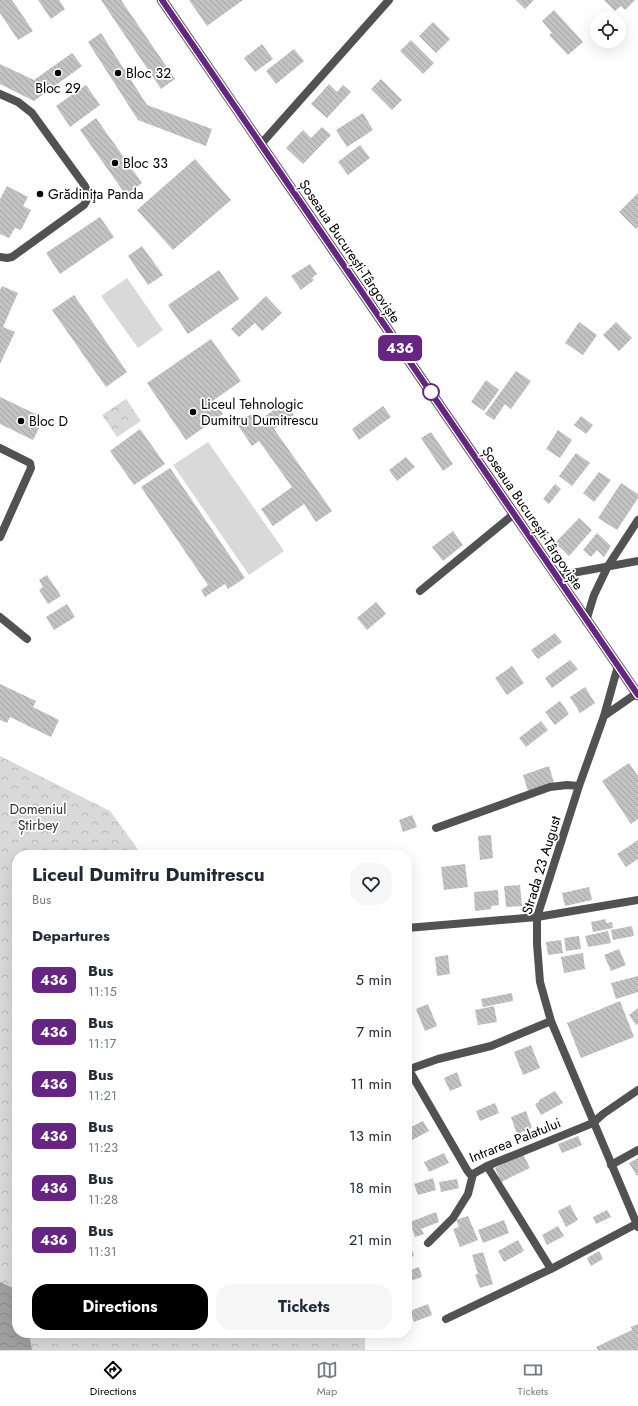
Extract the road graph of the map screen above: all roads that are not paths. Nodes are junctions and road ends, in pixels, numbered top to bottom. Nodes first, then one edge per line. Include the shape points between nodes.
1 (162, 0) edge
2 (389, 0) edge
3 (0, 94) edge
4 (261, 144) junction
5 (0, 259) edge
6 (0, 448) edge
7 (514, 514) junction
8 (638, 520) edge
9 (0, 537) edge
10 (638, 561) edge
11 (608, 566) junction
12 (556, 576) junction
13 (420, 592) dead end
14 (0, 617) edge
15 (586, 622) junction
16 (27, 639) dead end
17 (618, 666) junction
18 (637, 694) edge
19 (604, 716) junction
20 (579, 786) junction
21 (436, 828) dead end
22 (638, 900) edge
23 (538, 917) junction
24 (412, 928) edge
25 (551, 1021) junction
26 (412, 1069) edge
27 (412, 1077) edge
28 (638, 1090) edge
29 (593, 1123) junction
30 (638, 1150) edge
31 (612, 1165) junction
32 (487, 1166) junction
33 (473, 1174) junction
34 (638, 1225) edge
35 (428, 1243) dead end
36 (551, 1269) junction
37 (446, 1319) dead end

1 - 4 main road, Șoseaua București-Târgoviște
2 - 4 street
3 - 5 street via 18,102 32,113 85,186 88,196 84,205 12,257
4 - 7 main road, Șoseaua București-Târgoviște
6 - 9 street via 30,463 31,468
7 - 12 main road, Șoseaua București-Târgoviște
7 - 13 street
8 - 11 street
10 - 11 street
11 - 12 street
11 - 15 street via 594,595
12 - 15 main road, Șoseaua București-Târgoviște
14 - 16 street
15 - 17 main road, Șoseaua București-Târgoviște
17 - 18 main road, Șoseaua București-Târgoviște
17 - 19 street, Strada 23 August
18 - 19 street
19 - 20 street, Strada 23 August
20 - 21 street via 550,787
20 - 23 street, Strada 23 August
22 - 23 street
23 - 24 street
23 - 25 street, Strada 23 August via 540,982
25 - 26 street, Intrarea Palatului via 491,1046 438,1059
25 - 29 street, Strada 23 August
27 - 33 street, Intrarea Palatului via 467,1170
28 - 29 street, Intrarea Palatului
29 - 31 street, Strada 23 August
29 - 32 street, Intrarea Palatului
30 - 31 street
31 - 34 street, Strada 23 August
32 - 33 street, Intrarea Palatului
32 - 36 street
33 - 35 street via 468,1194 453,1218
34 - 36 street
36 - 37 street

